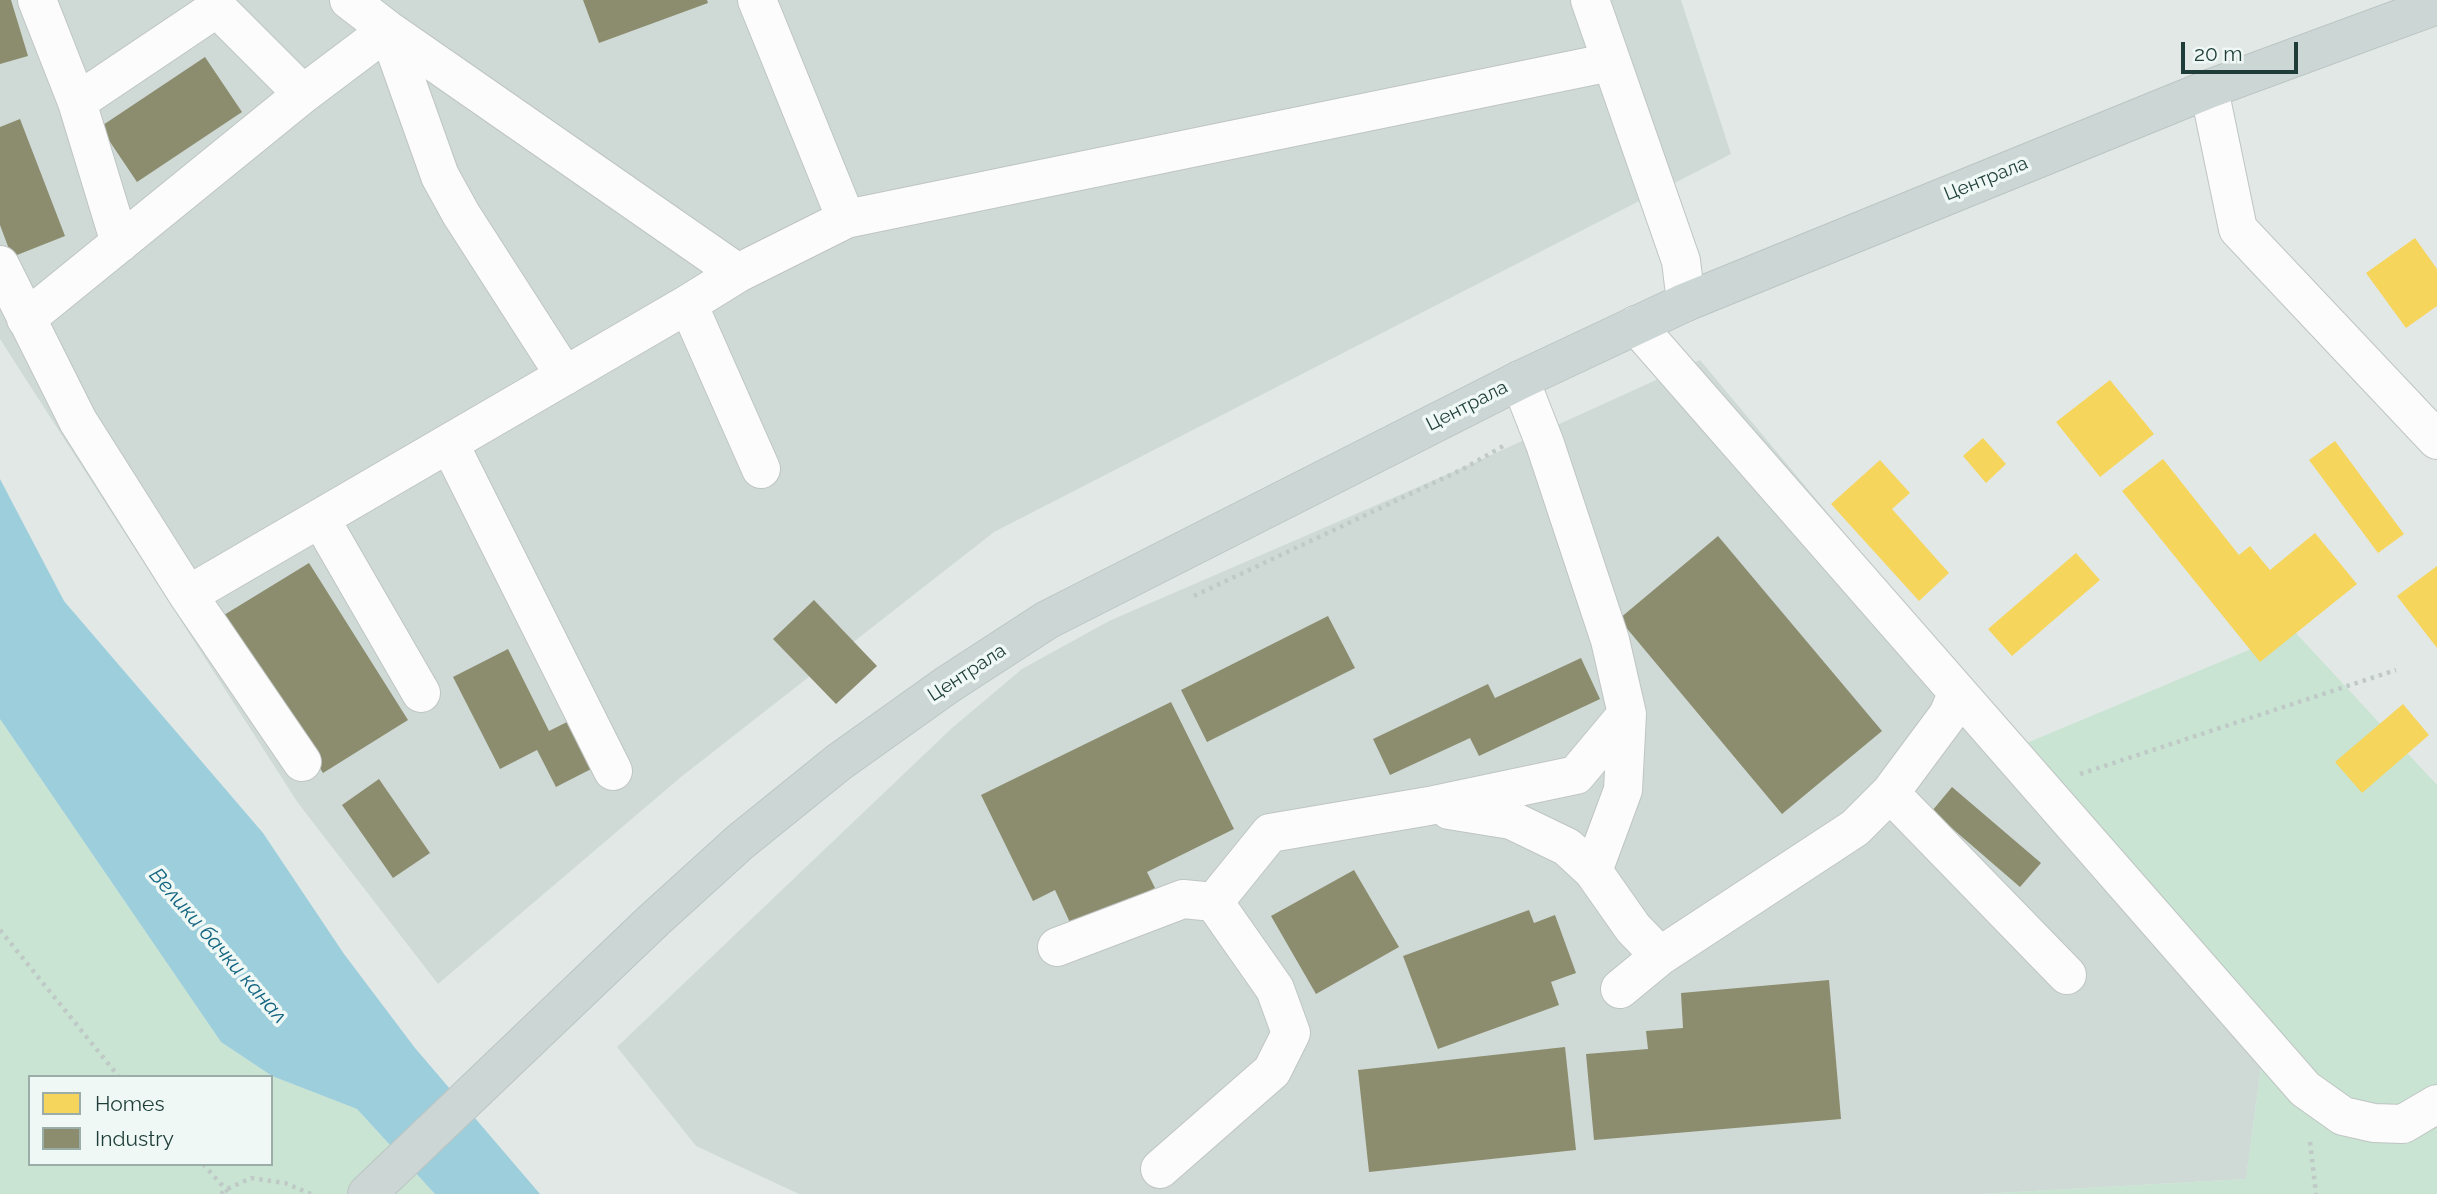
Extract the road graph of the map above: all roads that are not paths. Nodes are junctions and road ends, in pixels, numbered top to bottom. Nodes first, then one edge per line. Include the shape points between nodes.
1 (37, 0) edge
2 (349, 0) edge
3 (757, 0) edge
4 (1590, 0) edge
5 (2437, 5) edge
6 (388, 30) junction
7 (1611, 62) junction
8 (2209, 89) junction
9 (303, 94) junction
10 (76, 102) junction
11 (846, 219) junction
12 (120, 243) junction
13 (0, 265) edge
14 (738, 273) junction
15 (1686, 302) junction
16 (688, 304) junction
17 (26, 319) junction
18 (1636, 325) junction
19 (565, 376) junction
20 (1520, 380) junction
21 (2437, 440) edge
22 (449, 443) junction
23 (761, 469) dead end
24 (320, 518) junction
25 (188, 595) junction
26 (421, 692) dead end
27 (1957, 694) junction
28 (1627, 714) junction
29 (302, 762) dead end
30 (612, 771) dead end
31 (1890, 793) junction
32 (1429, 806) junction
33 (1594, 871) junction
34 (1214, 902) junction
35 (1057, 947) dead end
36 (1660, 956) junction
37 (2067, 975) dead end
38 (1620, 989) dead end
39 (2437, 1104) edge
40 (1160, 1169) dead end
41 (367, 1194) edge

1 - 10 lane
2 - 6 lane
3 - 11 lane
4 - 7 lane
5 - 8 main road, Централа
6 - 9 lane
6 - 14 lane
6 - 19 lane via 440,176
7 - 11 lane
7 - 15 lane via 1681,261
8 - 15 main road, Централа
8 - 21 lane via 2238,229
9 - 10 lane via 217,8
9 - 12 lane
10 - 12 lane
11 - 14 lane
12 - 17 lane
13 - 17 lane
14 - 16 lane
15 - 18 main road, Централа
16 - 19 lane
16 - 23 lane
17 - 25 lane via 78,421
18 - 20 main road, Централа
18 - 27 lane
19 - 22 lane
20 - 28 lane via 1610,640
20 - 41 main road, Централа via 1047,620 947,685 839,762 740,842
22 - 24 lane
22 - 30 lane
24 - 25 lane
24 - 26 lane
25 - 29 lane
27 - 31 lane via 1948,715
27 - 39 lane via 2305,1089 2343,1116 2374,1123 2403,1124
28 - 32 lane via 1576,775
28 - 33 lane via 1623,790
31 - 36 lane via 1855,828
31 - 37 lane
32 - 33 lane via 1511,820 1567,847
32 - 34 lane via 1270,834
33 - 36 lane via 1633,928
34 - 35 lane via 1183,899
34 - 40 lane via 1275,989 1292,1033 1272,1071
36 - 38 lane

